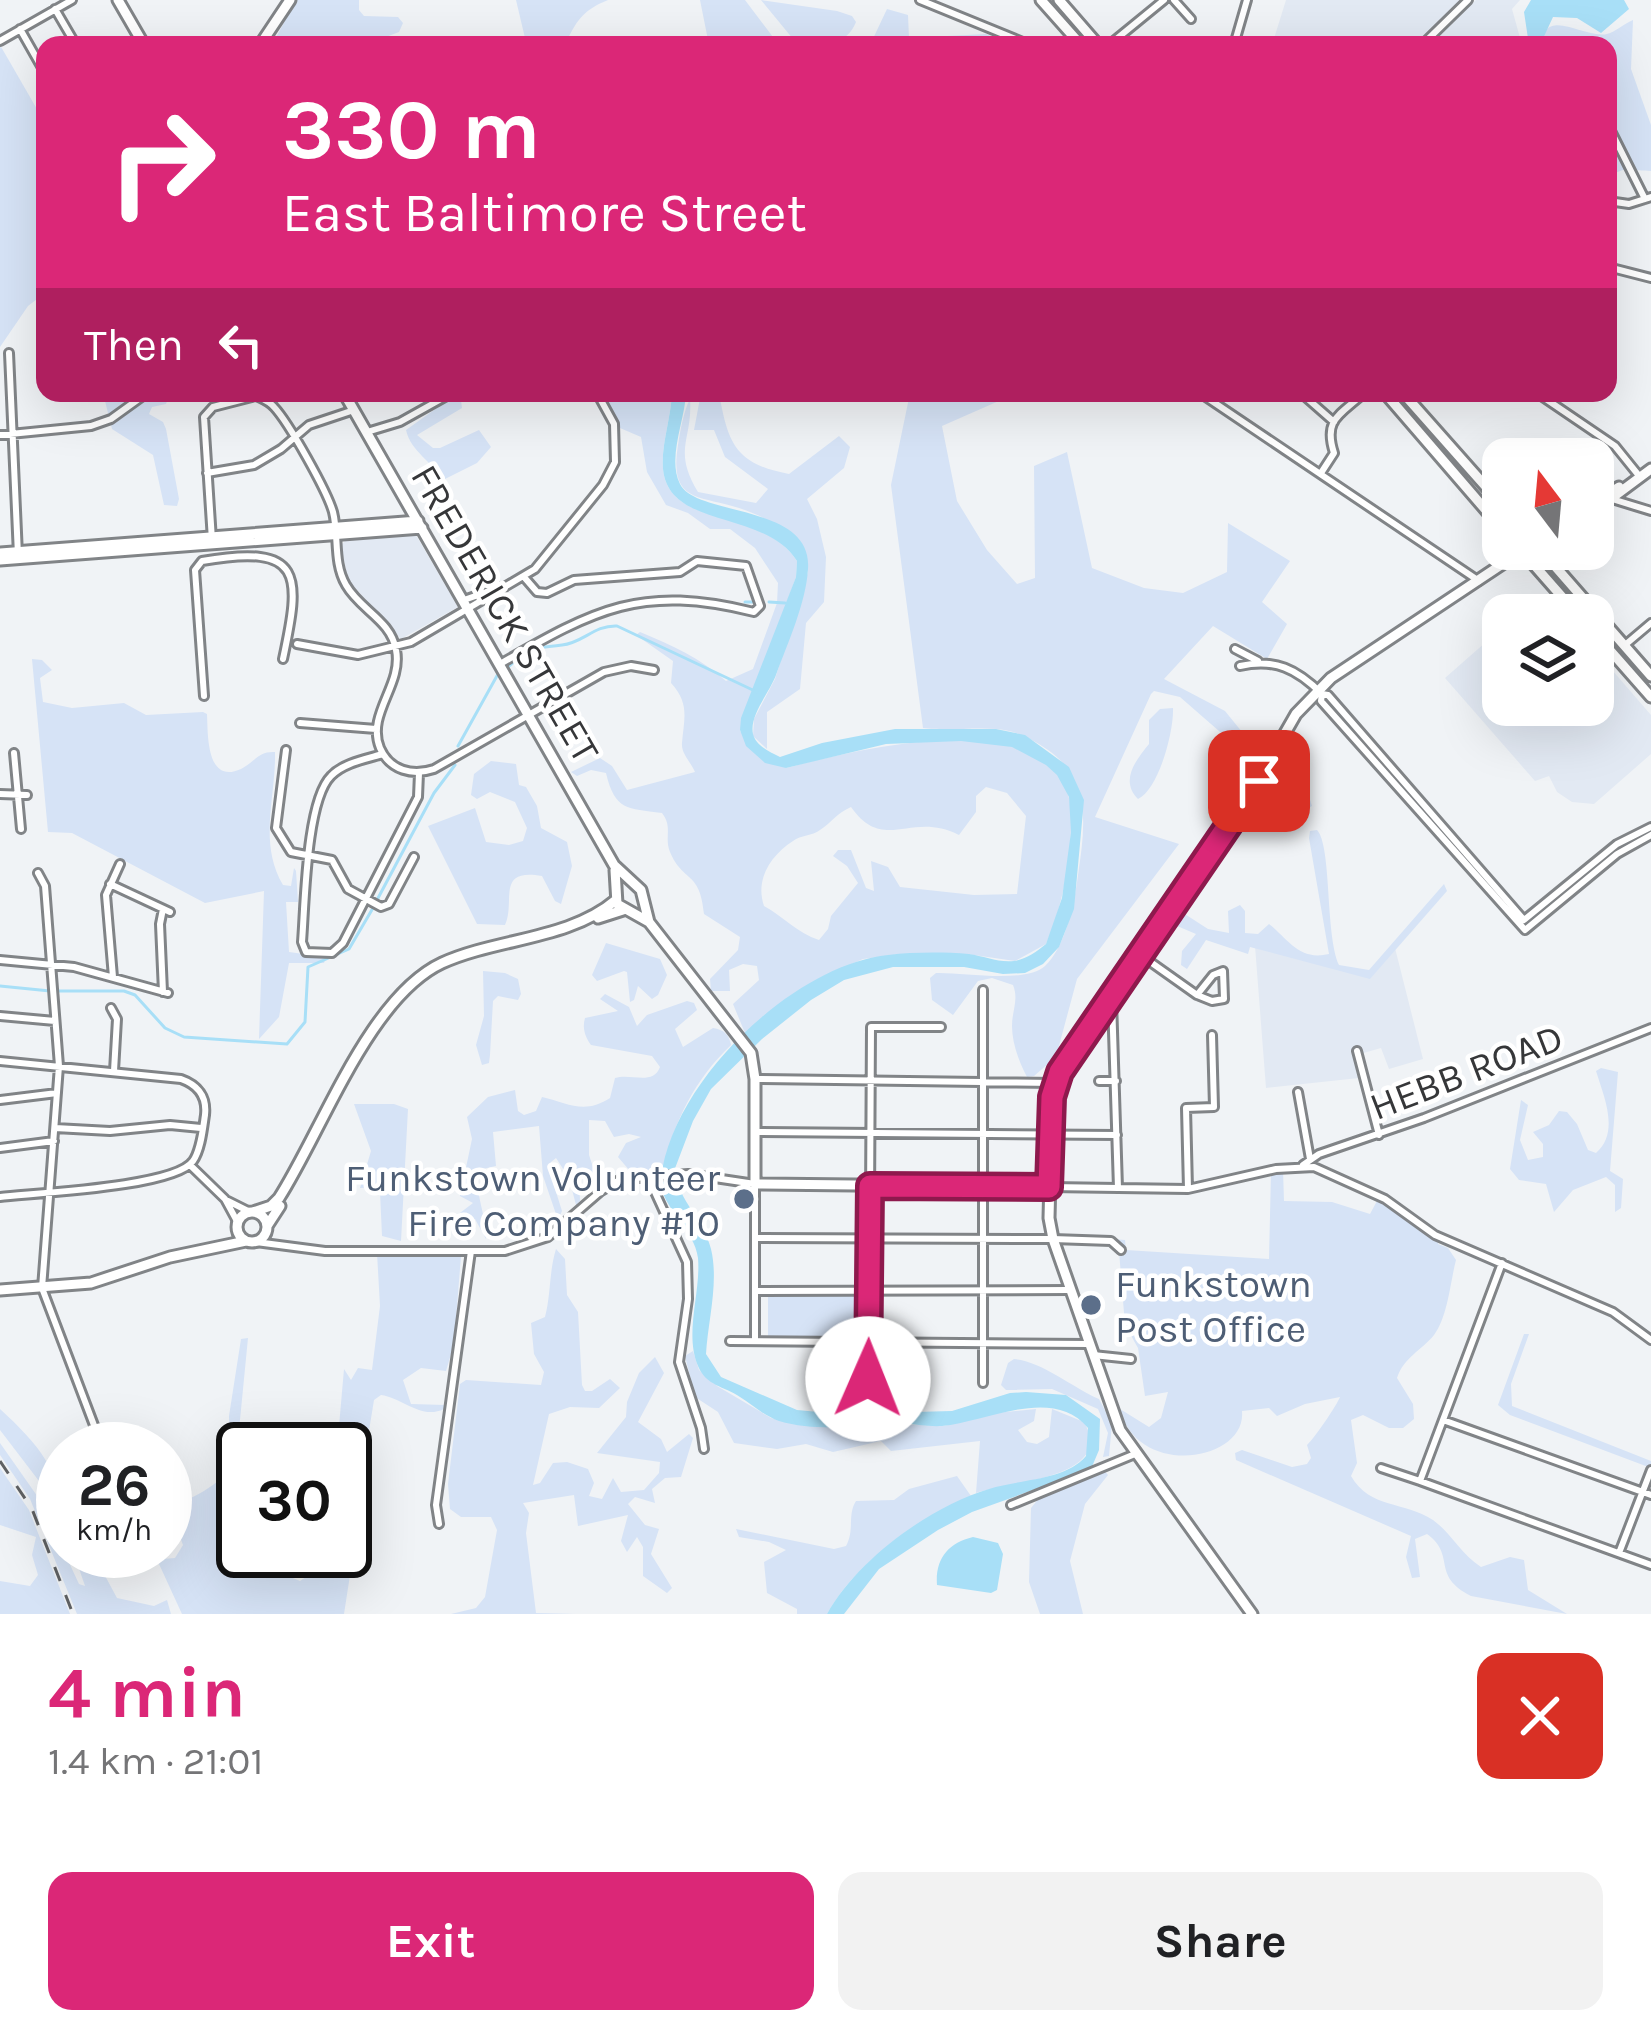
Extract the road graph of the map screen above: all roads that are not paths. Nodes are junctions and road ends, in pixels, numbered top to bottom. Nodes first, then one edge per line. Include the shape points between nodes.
1 (72, 0) edge
2 (118, 0) edge
3 (290, 0) edge
4 (920, 0) edge
5 (1041, 0) edge
6 (1059, 0) edge
7 (1164, 0) edge
8 (1174, 0) edge
9 (1247, 0) edge
10 (1468, 0) edge
11 (56, 9) junction
12 (1191, 19) dead end
13 (20, 29) junction
14 (1088, 33) junction
15 (71, 36) edge
16 (139, 36) edge
17 (266, 36) edge
18 (1004, 36) edge
19 (1072, 36) edge
20 (1086, 36) edge
21 (1090, 36) edge
22 (1120, 36) edge
23 (1237, 36) edge
24 (1431, 36) edge
25 (0, 41) edge
26 (36, 57) edge
27 (1617, 141) edge
28 (1648, 198) edge
29 (1617, 202) edge
30 (1617, 269) edge
31 (1651, 278) edge
32 (8, 353) dead end
33 (135, 402) edge
34 (227, 402) edge
35 (268, 402) edge
36 (349, 402) edge
37 (436, 402) edge
38 (601, 402) edge
39 (1214, 402) edge
40 (1311, 402) edge
41 (1355, 402) edge
42 (1393, 402) edge
43 (1411, 402) edge
44 (1551, 402) edge
45 (354, 410) junction
46 (1334, 422) junction
47 (367, 432) junction
48 (14, 433) junction
49 (0, 435) edge
50 (293, 438) junction
51 (1651, 469) edge
52 (207, 473) junction
53 (1321, 473) junction
54 (1640, 477) junction
55 (1482, 482) edge
56 (1614, 491) edge
57 (1614, 498) edge
58 (1614, 501) edge
59 (1482, 506) edge
60 (1651, 511) edge
61 (395, 522) junction
62 (420, 524) junction
63 (335, 531) junction
64 (371, 532) junction
65 (212, 540) junction
66 (18, 555) junction
67 (0, 556) edge
68 (1494, 570) edge
69 (1539, 570) edge
70 (1558, 570) edge
71 (523, 578) junction
72 (1479, 581) junction
73 (1560, 594) edge
74 (466, 605) junction
75 (1651, 623) edge
76 (1614, 642) edge
77 (297, 644) dead end
78 (396, 646) junction
79 (1625, 646) junction
80 (1235, 649) dead end
81 (1614, 655) edge
82 (283, 659) dead end
83 (1262, 662) junction
84 (500, 664) junction
85 (1240, 666) dead end
86 (654, 670) dead end
87 (1651, 676) edge
88 (1320, 692) junction
89 (204, 696) dead end
90 (1651, 697) edge
91 (530, 714) junction
92 (301, 723) dead end
93 (376, 729) junction
94 (286, 750) dead end
95 (14, 753) dead end
96 (383, 754) junction
97 (419, 773) junction
98 (0, 794) edge
99 (16, 795) junction
100 (26, 795) dead end
101 (21, 829) dead end
102 (1651, 831) edge
103 (309, 857) junction
104 (414, 857) dead end
105 (120, 864) dead end
106 (614, 865) junction
107 (38, 873) dead end
108 (110, 884) junction
109 (634, 885) junction
110 (617, 895) junction
111 (643, 899) junction
112 (365, 900) junction
113 (626, 911) junction
114 (649, 922) junction
115 (1139, 954) junction
116 (0, 960) edge
117 (52, 964) junction
118 (113, 977) junction
119 (982, 990) dead end
120 (1197, 995) junction
121 (1110, 996) junction
122 (111, 1008) dead end
123 (0, 1016) edge
124 (55, 1021) junction
125 (941, 1027) dead end
126 (1651, 1028) edge
127 (1212, 1035) dead end
128 (1357, 1051) dead end
129 (0, 1061) edge
130 (59, 1066) junction
131 (114, 1071) junction
132 (755, 1079) junction
133 (871, 1080) junction
134 (983, 1081) junction
135 (1116, 1081) junction
136 (1099, 1082) dead end
137 (1055, 1083) junction
138 (1298, 1092) dead end
139 (57, 1093) junction
140 (0, 1100) edge
141 (55, 1128) junction
142 (202, 1128) junction
143 (755, 1132) junction
144 (871, 1132) junction
145 (983, 1133) junction
146 (1051, 1135) junction
147 (1118, 1135) junction
148 (1379, 1135) junction
149 (54, 1142) junction
150 (0, 1148) edge
151 (1310, 1159) junction
152 (190, 1166) junction
153 (1302, 1166) junction
154 (651, 1178) junction
155 (755, 1184) junction
156 (870, 1186) junction
157 (984, 1186) junction
158 (1049, 1187) junction
159 (1118, 1188) junction
160 (1189, 1189) junction
161 (51, 1192) junction
162 (0, 1197) edge
163 (225, 1199) junction
164 (252, 1212) junction
165 (237, 1224) junction
166 (267, 1227) junction
167 (755, 1238) junction
168 (870, 1238) junction
169 (984, 1239) junction
170 (1053, 1239) junction
171 (251, 1241) junction
172 (283, 1245) junction
173 (206, 1249) junction
174 (1121, 1250) dead end
175 (471, 1251) junction
176 (1502, 1263) junction
177 (42, 1288) junction
178 (1070, 1290) junction
179 (0, 1291) edge
180 (755, 1291) junction
181 (869, 1291) junction
182 (984, 1291) junction
183 (1651, 1340) edge
184 (730, 1341) dead end
185 (754, 1341) junction
186 (869, 1343) junction
187 (984, 1343) junction
188 (1091, 1349) junction
189 (1131, 1359) dead end
190 (868, 1379) dead end
191 (983, 1383) dead end
192 (1443, 1420) junction
193 (94, 1422) edge
194 (704, 1449) dead end
195 (1135, 1454) junction
196 (1381, 1468) dead end
197 (1651, 1470) edge
198 (1420, 1481) junction
199 (1647, 1494) edge
200 (1011, 1505) dead end
201 (440, 1524) dead end
202 (1618, 1553) junction
203 (1651, 1565) edge
204 (1252, 1614) edge

1 - 11 street
2 - 16 main road
3 - 17 main road
4 - 18 street
5 - 19 main road
6 - 14 main road
7 - 22 street
8 - 12 street
9 - 23 street
10 - 24 street
11 - 13 street
11 - 15 street
13 - 25 street
13 - 26 street
14 - 20 main road
14 - 21 main road
27 - 28 street
28 - 29 street
30 - 31 street
32 - 48 street
33 - 48 street via 91,426
34 - 52 street via 206,412
35 - 50 street
36 - 45 main road, FREDERICK STREET
37 - 47 street
38 - 71 street via 617,438 610,474
39 - 53 street
40 - 46 street
41 - 46 street
42 - 59 main road
43 - 55 main road
44 - 54 street via 1616,446
45 - 47 main road, FREDERICK STREET
45 - 50 street
46 - 53 street via 1327,435 1334,453
47 - 62 main road, FREDERICK STREET
48 - 49 street
48 - 66 street
50 - 52 street via 254,465
50 - 63 street via 328,499
51 - 54 main road
52 - 65 street
53 - 72 street
54 - 56 main road
54 - 57 main road
58 - 60 street
61 - 62 main road
61 - 63 main road
61 - 64 main road
62 - 64 main road
62 - 74 main road, FREDERICK STREET
63 - 64 main road
63 - 65 main road
63 - 78 street via 346,586
65 - 66 main road
66 - 67 main road
68 - 72 main road
69 - 73 main road
70 - 79 main road
71 - 74 street
71 - 84 street via 547,593 574,580 716,562 746,566 760,605 754,612 709,603 628,604 582,617
72 - 88 main road
74 - 78 street
74 - 84 main road, FREDERICK STREET
75 - 79 street
76 - 87 main road
77 - 78 street via 358,655
78 - 93 street via 395,681
79 - 87 main road
80 - 83 street
81 - 90 main road
82 - 89 street via 296,595 289,574 262,557 202,561 195,570
83 - 85 street
83 - 88 street via 1292,670
84 - 91 main road, FREDERICK STREET
86 - 91 street via 604,672
88 - 102 street via 1515,917 1536,918 1611,848
88 - 115 main road via 1296,714 1233,824
91 - 97 street
91 - 106 main road, FREDERICK STREET
92 - 93 street
93 - 96 street
94 - 103 street via 276,832 291,852
95 - 99 street
96 - 97 street
96 - 103 street via 328,778
97 - 112 street via 418,797
98 - 99 street
99 - 100 street
99 - 101 street
103 - 112 street via 332,860 348,889
103 - 112 street via 306,952 336,951
104 - 112 street via 389,904
105 - 108 street
106 - 109 main road, FREDERICK STREET
106 - 110 main road, FREDERICK STREET
107 - 117 street
108 - 118 street
108 - 118 street via 166,911 166,993
109 - 110 main road
109 - 111 main road
110 - 113 main road
110 - 164 main road via 588,917 439,964 410,984 376,1025 279,1198
111 - 113 main road
111 - 114 main road
113 - 114 main road
113 - 166 main road via 460,962 415,987 380,1029
114 - 132 main road via 736,1030
115 - 120 street
115 - 121 main road
116 - 117 street
117 - 118 street
117 - 124 street
119 - 134 street
120 - 120 street via 1213,975 1222,971 1225,999
121 - 135 street
121 - 137 main road
122 - 131 street
123 - 124 street
124 - 130 street
125 - 133 street via 871,1027
126 - 148 street, HEBB ROAD
127 - 160 street via 1214,1107 1186,1108
128 - 148 street
129 - 130 street
130 - 131 street
130 - 139 street
131 - 142 street via 188,1081 204,1099
132 - 133 street
132 - 143 main road
133 - 134 street
133 - 144 street
134 - 137 street
134 - 145 street
135 - 136 street
135 - 147 street
137 - 146 main road
138 - 151 street
139 - 140 street
139 - 141 street
141 - 142 street
141 - 149 street
142 - 152 street
143 - 144 street
143 - 155 main road
144 - 145 street
144 - 156 street
145 - 146 street
145 - 157 street
146 - 147 street
146 - 158 main road
147 - 159 street
148 - 151 street, HEBB ROAD
149 - 150 street
149 - 161 street
151 - 153 street, HEBB ROAD
152 - 161 street via 138,1182
152 - 163 street
153 - 160 street
153 - 176 street via 1358,1185 1424,1230
154 - 155 street
154 - 175 street via 614,1182 537,1243
154 - 194 street via 687,1262 679,1362
155 - 156 main road
155 - 167 street
156 - 157 main road
156 - 168 street
157 - 158 main road
157 - 169 street
158 - 159 street
158 - 170 main road
159 - 160 street
161 - 162 street
161 - 177 street
163 - 164 street
163 - 165 street
164 - 165 main road
164 - 166 main road
165 - 171 main road
165 - 173 main road
166 - 171 main road
166 - 172 street
167 - 168 street
167 - 180 street
168 - 169 street
168 - 181 street
169 - 170 street
169 - 182 street
170 - 174 street via 1112,1241
170 - 178 main road
171 - 172 street
171 - 173 main road
172 - 175 street
173 - 177 main road via 98,1281
175 - 201 street via 436,1505
176 - 183 street via 1613,1312
176 - 192 street
177 - 179 main road
177 - 193 street
178 - 182 street
178 - 188 main road
180 - 181 street
180 - 185 street
181 - 182 street
181 - 186 street
182 - 187 street
184 - 185 street
185 - 186 street
186 - 187 street
186 - 190 street
187 - 188 street
187 - 191 street
188 - 189 street
188 - 195 main road
192 - 198 street
192 - 199 street
195 - 200 street
195 - 204 main road
196 - 198 street
197 - 199 street
198 - 202 street
199 - 202 street
202 - 203 street

